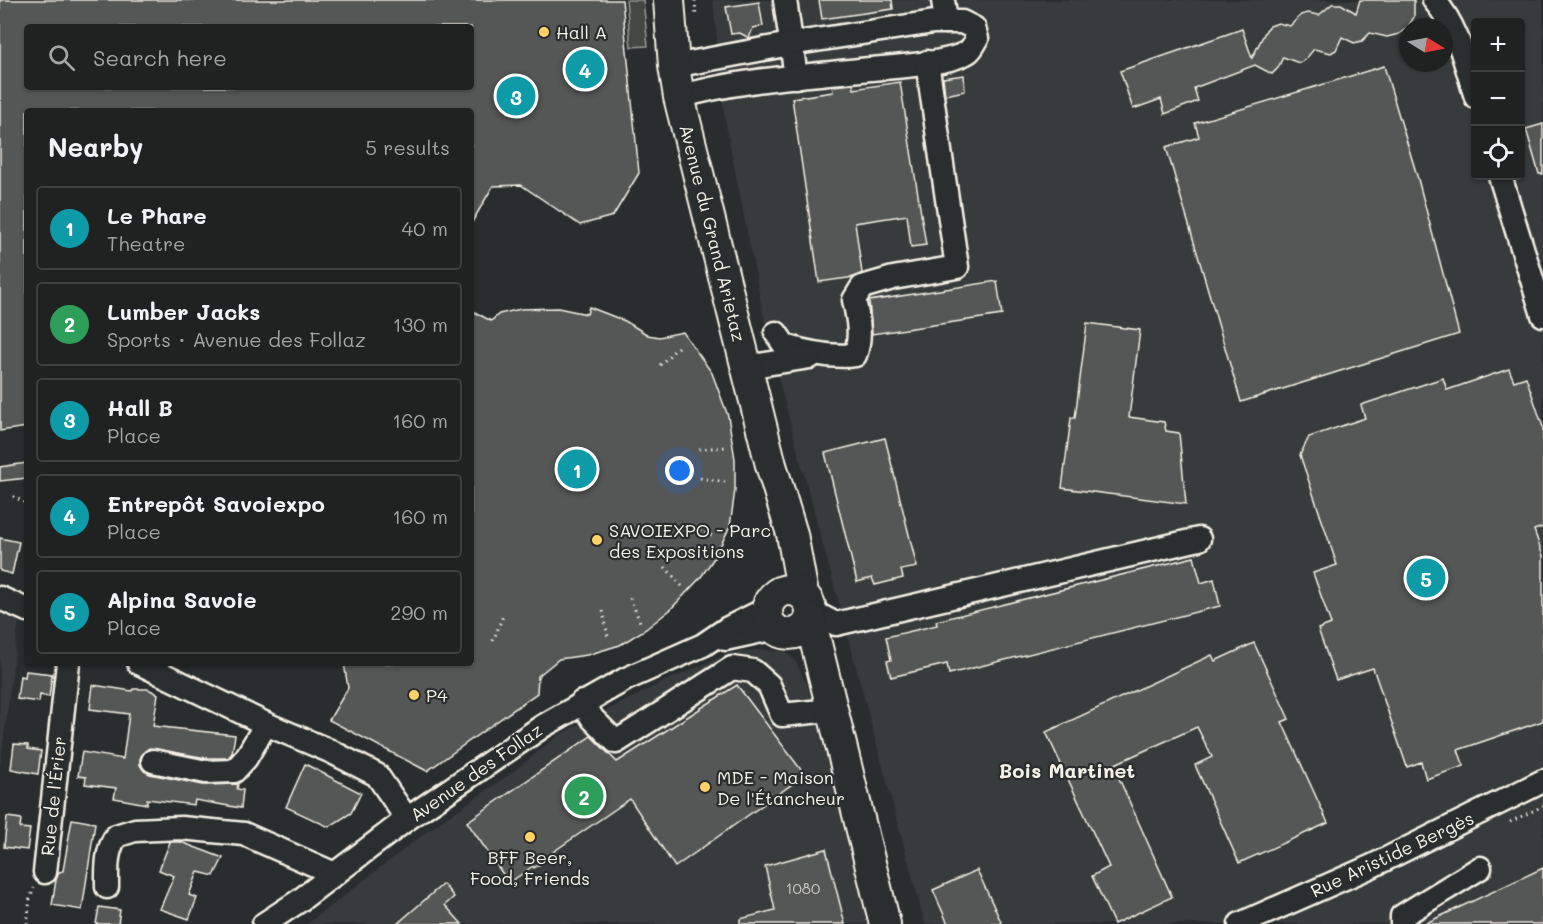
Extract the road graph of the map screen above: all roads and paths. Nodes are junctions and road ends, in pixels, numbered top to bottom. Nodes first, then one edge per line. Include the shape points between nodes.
1 (669, 0) edge
2 (785, 0) edge
3 (1434, 0) edge
4 (945, 11) edge
5 (790, 44) junction
6 (927, 62) junction
7 (674, 66) junction
8 (796, 77) junction
9 (1471, 82) edge
10 (679, 97) junction
11 (1501, 180) edge
12 (1543, 315) edge
13 (776, 333) dead end
14 (679, 346) dead end
15 (825, 355) junction
16 (660, 364) dead end
17 (746, 367) junction
18 (726, 447) dead end
19 (699, 449) dead end
20 (699, 478) dead end
21 (725, 482) dead end
22 (13, 496) dead end
23 (24, 502) edge
24 (689, 524) dead end
25 (712, 536) dead end
26 (1199, 539) dead end
27 (665, 567) dead end
28 (682, 586) dead end
29 (0, 598) edge
30 (630, 598) dead end
31 (24, 609) edge
32 (603, 611) dead end
33 (790, 612) junction
34 (503, 616) dead end
35 (640, 622) dead end
36 (608, 636) dead end
37 (493, 641) dead end
38 (68, 666) edge
39 (145, 666) edge
40 (582, 702) junction
41 (831, 710) junction
42 (266, 724) junction
43 (153, 761) dead end
44 (1543, 781) edge
45 (407, 819) junction
46 (1480, 868) dead end
47 (45, 872) joint
48 (335, 874) junction
49 (107, 887) dead end
50 (27, 924) edge
51 (264, 924) edge
52 (885, 924) edge
53 (1240, 924) edge
54 (1402, 924) edge

1 - 7 main road, Avenue du Grand Arietaz
2 - 5 street
3 - 9 street via 1456,35
4 - 5 street via 934,22
4 - 6 street via 974,28 977,39 970,50
5 - 7 street
5 - 8 street
6 - 8 street
6 - 15 street via 957,267 862,287 854,300 859,345 855,355
7 - 10 main road, Avenue du Grand Arietaz
8 - 10 street
10 - 17 main road, Avenue du Grand Arietaz
11 - 12 street
13 - 15 street via 785,346
14 - 16 path
15 - 17 street
17 - 33 main road, Avenue du Grand Arietaz via 792,534
18 - 19 path
20 - 21 path
22 - 23 path
24 - 25 path
26 - 33 street via 836,624
27 - 28 path
29 - 31 street
30 - 35 path
32 - 36 path
33 - 40 street, Avenue des Follaz via 728,628 703,645
33 - 41 main road, Avenue du Grand Arietaz via 809,659 821,668
34 - 37 path
38 - 47 street, Rue de l'Érier
39 - 42 street
40 - 41 street via 616,742 732,668 753,671 769,685 782,715
40 - 45 street, Avenue des Follaz
41 - 52 main road, Avenue du Grand Arietaz
42 - 43 street via 234,771 206,771
42 - 45 street via 377,775
44 - 53 street, Rue Aristide Bergès via 1372,866
45 - 48 street, Avenue des Follaz
46 - 54 street via 1402,916
47 - 50 path, Rue de l'Érier via 32,892
48 - 49 street via 244,834 181,828 135,830 116,836 110,847
48 - 51 street, Avenue des Follaz

